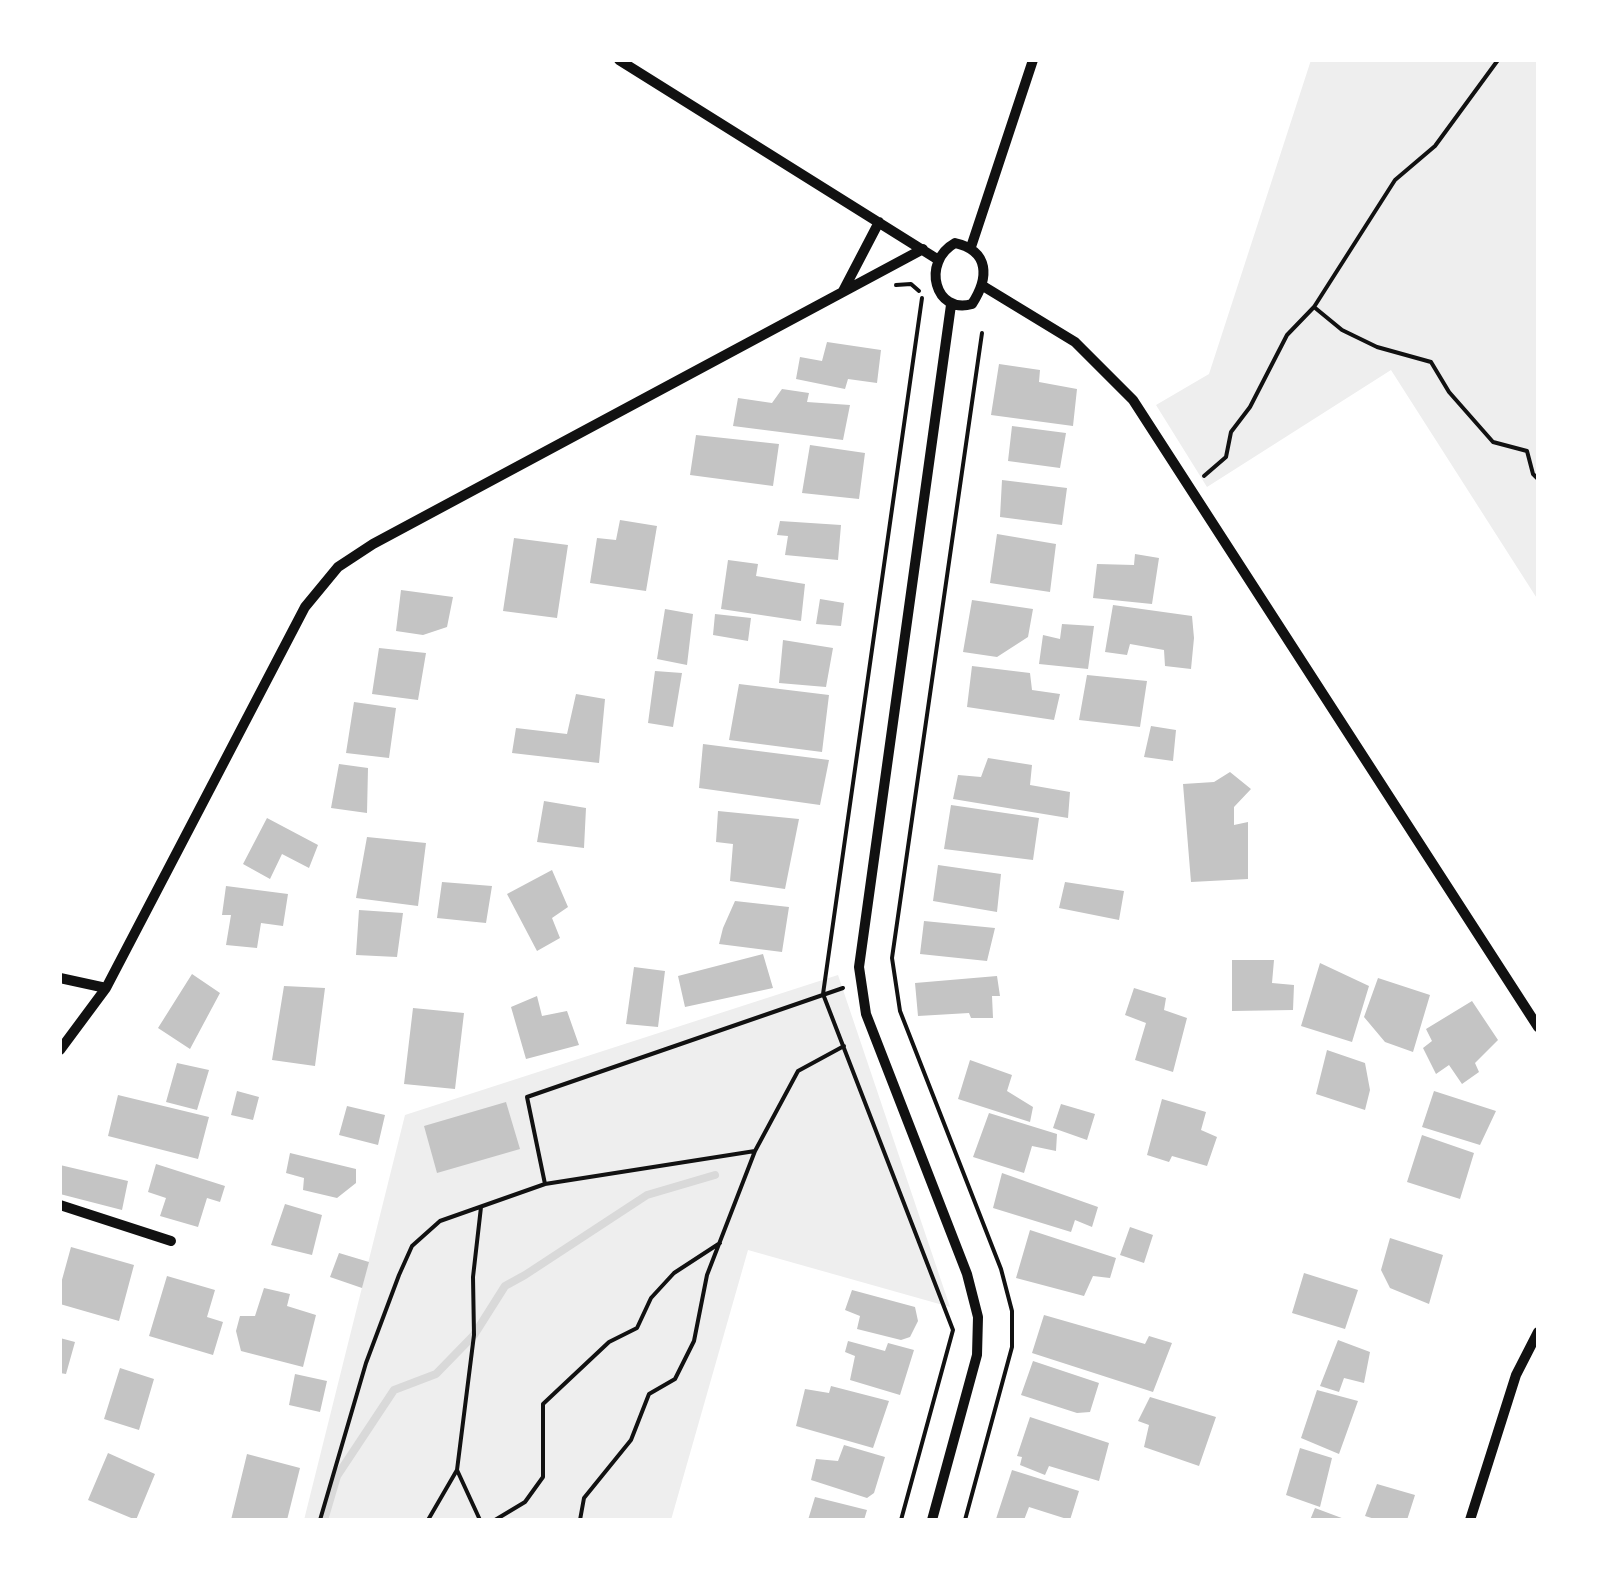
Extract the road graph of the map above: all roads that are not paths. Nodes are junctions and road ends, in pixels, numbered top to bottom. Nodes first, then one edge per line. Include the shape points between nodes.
1 (619, 60) edge
2 (1033, 60) edge
3 (879, 222) junction
4 (970, 247) junction
5 (924, 250) junction
6 (937, 259) junction
7 (983, 286) junction
8 (842, 291) junction
9 (951, 305) junction
10 (60, 978) edge
11 (106, 988) junction
12 (1538, 1027) edge
13 (60, 1050) edge
14 (60, 1205) edge
15 (170, 1241) dead end
16 (1538, 1332) edge
17 (932, 1520) edge
18 (1470, 1520) edge

1 - 3 street
2 - 4 street
3 - 5 street
3 - 8 street
4 - 6 street via 955,244
4 - 7 street via 980,258
5 - 6 street
5 - 8 street
6 - 9 street via 936,280
7 - 9 street via 972,304
7 - 12 street via 1075,342 1133,400
8 - 11 street via 338,567 306,607
9 - 17 street via 859,966 866,1014 978,1317 977,1356
10 - 11 street
11 - 13 street
14 - 15 street
16 - 18 street via 1516,1375

